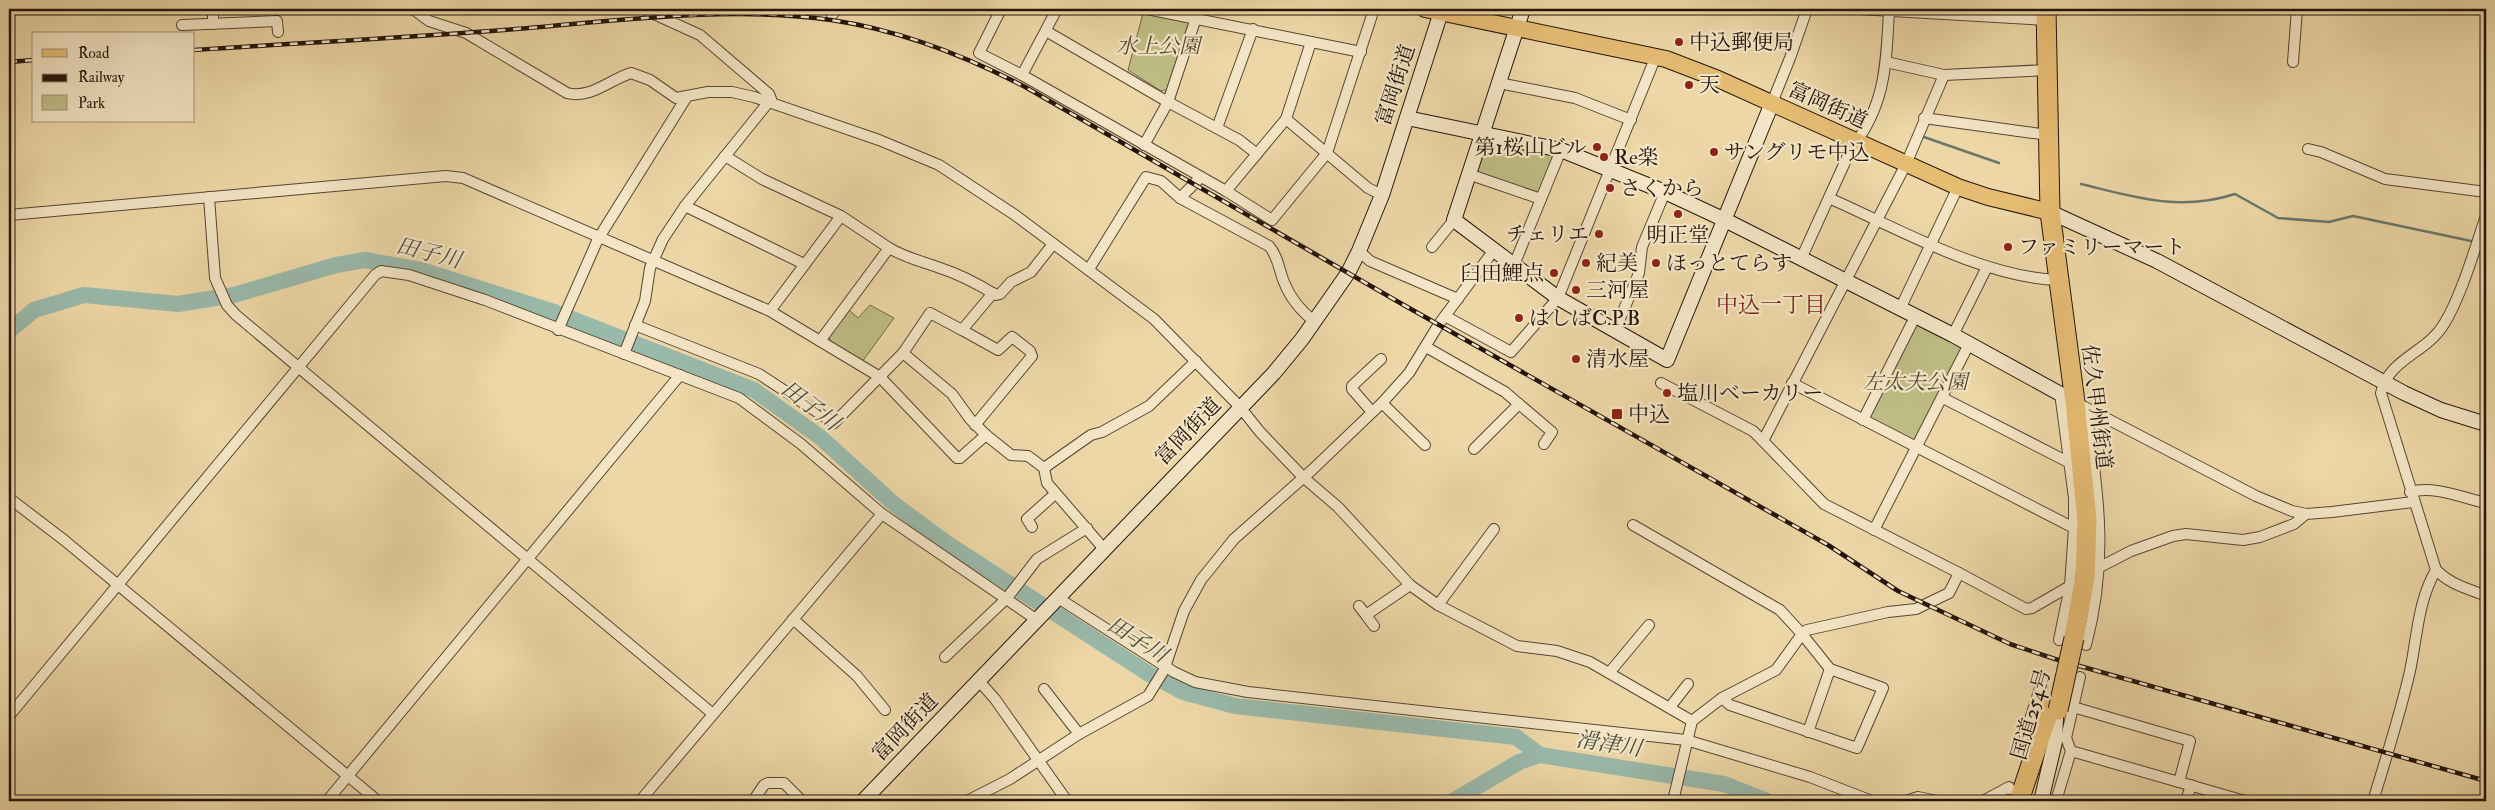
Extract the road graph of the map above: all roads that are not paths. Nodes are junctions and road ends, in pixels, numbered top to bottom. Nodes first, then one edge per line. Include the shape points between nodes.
1 (98, 9) edge
2 (104, 9) edge
3 (213, 9) edge
4 (413, 9) edge
5 (643, 9) edge
6 (1001, 9) edge
7 (1058, 9) edge
8 (1147, 9) edge
9 (1374, 9) edge
10 (1425, 9) edge
11 (1523, 9) edge
12 (1807, 9) edge
13 (1858, 9) edge
14 (2297, 9) edge
15 (1442, 10) edge
16 (1889, 11) junction
17 (1937, 11) edge
18 (1198, 14) edge
19 (2046, 14) edge
20 (213, 24) junction
21 (182, 25) dead end
22 (1518, 28) junction
23 (1253, 29) junction
24 (1046, 31) junction
25 (278, 32) dead end
26 (1311, 42) junction
27 (1361, 52) junction
28 (1656, 56) junction
29 (1886, 62) junction
30 (2293, 62) dead end
31 (2047, 70) junction
32 (1022, 75) junction
33 (1944, 75) junction
34 (1500, 83) junction
35 (686, 98) junction
36 (770, 102) junction
37 (1168, 102) junction
38 (1772, 103) junction
39 (1407, 118) junction
40 (1924, 118) junction
41 (1286, 119) junction
42 (1631, 120) junction
43 (1217, 128) junction
44 (1483, 135) junction
45 (2048, 135) junction
46 (1857, 142) junction
47 (1144, 145) junction
48 (2308, 149) dead end
49 (1561, 150) junction
50 (1327, 153) junction
51 (1257, 154) junction
52 (725, 156) junction
53 (1906, 164) junction
54 (1610, 170) junction
55 (1470, 175) junction
56 (1201, 177) junction
57 (1958, 187) junction
58 (1226, 191) junction
59 (1665, 192) junction
60 (2486, 192) edge
61 (1382, 195) junction
62 (209, 197) junction
63 (1180, 198) junction
64 (1829, 198) junction
65 (1541, 199) junction
66 (685, 206) junction
67 (2050, 212) junction
68 (9, 215) edge
69 (841, 216) junction
70 (2486, 216) edge
71 (1878, 219) junction
72 (1454, 220) junction
73 (1725, 220) junction
74 (598, 239) junction
75 (1053, 244) junction
76 (1932, 244) junction
77 (1432, 247) dead end
78 (889, 248) junction
79 (1494, 250) junction
80 (1359, 251) junction
81 (1801, 259) junction
82 (652, 262) junction
83 (804, 264) junction
84 (1514, 264) junction
85 (1987, 268) junction
86 (1089, 269) junction
87 (2058, 280) junction
88 (1845, 282) junction
89 (993, 293) junction
90 (1558, 298) junction
91 (1458, 299) junction
92 (1900, 310) junction
93 (770, 311) junction
94 (1445, 316) junction
95 (1915, 317) junction
96 (1314, 322) junction
97 (559, 327) junction
98 (633, 328) junction
99 (962, 330) junction
100 (1615, 331) junction
101 (1953, 335) junction
102 (820, 341) junction
103 (1969, 344) junction
104 (1426, 347) junction
105 (625, 351) junction
106 (903, 353) junction
107 (1381, 359) dead end
108 (1196, 361) junction
109 (298, 368) junction
110 (680, 375) junction
111 (880, 377) junction
112 (2383, 382) junction
113 (1660, 384) dead end
114 (1792, 384) junction
115 (1943, 398) junction
116 (2075, 402) junction
117 (1382, 403) junction
118 (1519, 404) junction
119 (1240, 407) junction
120 (1372, 412) junction
121 (1863, 420) junction
122 (2486, 424) edge
123 (975, 425) junction
124 (986, 435) junction
125 (1763, 441) junction
126 (1544, 444) dead end
127 (1425, 445) dead end
128 (1918, 448) junction
129 (1474, 449) dead end
130 (2070, 463) junction
131 (1044, 468) junction
132 (1303, 477) junction
133 (1055, 494) junction
134 (2411, 497) junction
135 (9, 498) edge
136 (2486, 503) edge
137 (882, 514) junction
138 (2306, 514) junction
139 (1633, 525) dead end
140 (1032, 527) dead end
141 (1087, 528) junction
142 (2074, 528) junction
143 (1494, 529) dead end
144 (1874, 530) junction
145 (1104, 549) junction
146 (528, 558) junction
147 (2097, 569) junction
148 (2436, 570) junction
149 (1959, 574) junction
150 (2072, 584) junction
151 (118, 585) junction
152 (1410, 585) junction
153 (2486, 596) edge
154 (1006, 599) junction
155 (1055, 600) junction
156 (1359, 606) dead end
157 (1438, 606) junction
158 (1366, 615) junction
159 (1038, 619) junction
160 (794, 620) junction
161 (1649, 625) dead end
162 (1374, 626) dead end
163 (1802, 634) junction
164 (2073, 641) junction
165 (945, 658) dead end
166 (1165, 669) junction
167 (1830, 669) junction
168 (1609, 673) junction
169 (2080, 677) dead end
170 (979, 681) junction
171 (2042, 682) dead end
172 (1688, 684) dead end
173 (1044, 689) dead end
174 (1722, 698) junction
175 (1670, 707) junction
176 (885, 710) dead end
177 (2059, 710) junction
178 (713, 714) junction
179 (9, 716) edge
180 (1692, 721) junction
181 (1808, 732) junction
182 (1079, 734) junction
183 (2025, 735) dead end
184 (1686, 741) junction
185 (2071, 751) junction
186 (1039, 761) junction
187 (348, 776) junction
188 (2179, 782) junction
189 (2190, 785) junction
190 (2014, 795) edge
191 (327, 801) edge
192 (378, 801) edge
193 (640, 801) edge
194 (753, 801) edge
195 (802, 801) edge
196 (863, 801) edge
197 (966, 801) edge
198 (1067, 801) edge
199 (1673, 801) edge
200 (1872, 801) edge
201 (1906, 801) edge
202 (1937, 801) edge
203 (1983, 801) edge
204 (2028, 801) edge
205 (2041, 801) edge
206 (2056, 801) edge
207 (2186, 801) edge
208 (2245, 801) edge
209 (2373, 801) edge

1 - 2 street
3 - 20 street
4 - 35 street via 429,20 466,33 567,93 590,92 631,73 650,80 671,96
5 - 36 street via 700,35 771,96
6 - 32 street via 979,52
7 - 24 street
8 - 18 street
9 - 27 street
10 - 15 main road
11 - 22 main road
12 - 38 street
13 - 16 street
14 - 30 street
15 - 22 main road, 富岡街道
15 - 39 main road, 富岡街道
16 - 17 street
16 - 29 street
17 - 19 street
18 - 23 street
18 - 37 street
19 - 31 highway, 佐久甲州街道
20 - 21 street
20 - 25 street via 277,21
22 - 28 main road, 富岡街道
22 - 34 main road
23 - 26 street
23 - 43 street
24 - 32 street
24 - 37 street
26 - 27 street
26 - 41 street
27 - 50 street
28 - 38 main road, 富岡街道
28 - 42 street
29 - 33 street
29 - 46 street via 1882,90
31 - 33 street
31 - 45 highway, 佐久甲州街道
32 - 47 street
33 - 40 street
34 - 42 street via 1575,98
34 - 44 main road
35 - 36 street via 708,92 732,92
35 - 74 street
36 - 52 street
36 - 75 street via 939,165
37 - 43 street
37 - 47 street
38 - 46 main road, 富岡街道
38 - 73 main road
39 - 44 main road
39 - 61 main road, 富岡街道
40 - 45 street
40 - 53 street
41 - 50 street
41 - 51 street
42 - 54 street
43 - 51 street
44 - 49 main road
44 - 55 main road
45 - 67 highway, 佐久甲州街道
46 - 53 main road, 富岡街道
46 - 64 street
47 - 56 street
48 - 60 street via 2385,179
49 - 54 main road
49 - 65 street
50 - 58 street via 1272,220
50 - 61 street via 1368,188
51 - 58 street
52 - 66 street
52 - 69 street via 762,178
53 - 57 main road, 富岡街道
53 - 71 street
54 - 59 main road
54 - 90 street
55 - 65 street
55 - 72 main road
56 - 58 street
56 - 63 street
57 - 67 main road, 富岡街道
57 - 76 street
59 - 73 main road
59 - 100 street via 1642,247 1639,273
61 - 80 main road, 富岡街道
62 - 68 street
62 - 74 street via 446,176 463,178
62 - 109 street via 217,286 227,305
63 - 86 street via 1160,181 1146,177
63 - 96 street via 1269,246 1292,299
64 - 71 street
64 - 81 street
65 - 84 street
66 - 82 street
66 - 83 street
67 - 87 highway, 佐久甲州街道
67 - 112 main road via 2158,261
69 - 78 street
69 - 83 street
70 - 112 street via 2441,329 2395,366
71 - 76 street
71 - 88 street
72 - 77 street
72 - 79 main road
73 - 81 main road
73 - 100 main road via 1667,360
74 - 82 street
74 - 97 street
75 - 86 street
75 - 89 street via 1028,276 1011,282 1000,294
76 - 85 street
76 - 92 street
78 - 89 street
78 - 102 street
79 - 84 main road
79 - 91 street
80 - 91 street via 1370,261
80 - 96 main road, 富岡街道
81 - 88 main road
82 - 93 street
82 - 98 street via 645,302
83 - 93 street
84 - 90 main road
85 - 87 street via 2031,279
85 - 101 street
86 - 108 street via 1154,319
87 - 116 highway, 佐久甲州街道
88 - 92 main road
88 - 114 street
89 - 99 street
90 - 94 street via 1511,352
90 - 100 main road
91 - 94 street
92 - 95 main road
93 - 102 street
94 - 104 street
95 - 101 main road
95 - 121 street
96 - 119 main road, 富岡街道 via 1274,373
97 - 105 street
97 - 109 street via 444,286 409,275 381,271
98 - 105 street
98 - 111 street via 759,374 830,423 837,421
99 - 106 street via 930,313
99 - 123 street via 998,350 1012,337 1032,356
101 - 103 main road
102 - 111 street
103 - 115 street
103 - 116 main road
104 - 117 street via 1409,373
104 - 118 street via 1506,392
105 - 110 street
106 - 111 street
106 - 123 street via 952,394
107 - 120 street via 1352,386
108 - 119 street
108 - 131 street via 1149,406 1091,435
109 - 146 street
109 - 151 street
110 - 137 street via 747,403 801,444
110 - 146 street
111 - 124 street via 957,458
112 - 122 main road via 2440,410
112 - 134 street via 2382,401
113 - 125 street via 1753,431
114 - 121 street
114 - 125 street
115 - 128 street
115 - 130 street
116 - 130 street
116 - 138 street via 2274,505
116 - 147 street via 2088,423 2100,503
116 - 164 highway, 佐久甲州街道 via 2087,520 2085,578
117 - 120 street
117 - 127 street
118 - 126 street via 1552,432
118 - 129 street
119 - 132 street
119 - 145 main road, 富岡街道
120 - 132 street
121 - 128 street
123 - 124 street
124 - 131 street via 1011,455 1028,456
125 - 144 street via 1824,504
128 - 142 street
128 - 144 street
130 - 142 street
131 - 133 street via 1047,483
132 - 152 street via 1338,507
132 - 166 street via 1234,539 1201,580 1184,611
133 - 140 street via 1026,519
133 - 141 street
134 - 136 street via 2418,490
134 - 138 street
134 - 148 street
135 - 151 street
137 - 154 street
137 - 160 street
138 - 147 street via 2294,524 2243,540 2186,534 2173,536 2132,551
139 - 163 street via 1780,610
141 - 145 street
141 - 154 street via 1037,559
142 - 150 street
143 - 157 street
144 - 149 street
145 - 155 main road, 富岡街道
146 - 178 street
146 - 187 street
147 - 164 street
148 - 153 street via 2455,585
148 - 209 street via 2425,590 2410,671
149 - 150 street via 2026,609
149 - 163 street via 1949,593 1926,606 1815,626
150 - 164 street
151 - 179 street
151 - 187 street
152 - 157 street
152 - 158 street
154 - 159 street
154 - 165 street
155 - 159 main road, 富岡街道
155 - 166 street via 1111,630
156 - 158 street
157 - 168 street via 1518,646 1573,655
158 - 162 street
159 - 170 main road, 富岡街道
160 - 176 street via 857,676
160 - 178 street
161 - 168 street
163 - 167 street
163 - 174 street via 1776,670
164 - 177 highway, 佐久甲州街道, bridge
166 - 182 street via 1148,696
166 - 184 street via 1195,682 1229,689
167 - 181 street
167 - 181 street via 1883,688 1857,748
168 - 175 street
169 - 177 street
170 - 186 street
170 - 196 main road, 富岡街道
171 - 183 street
172 - 175 street
173 - 182 street
174 - 180 street
174 - 181 street via 1730,704
175 - 180 street
177 - 185 street
177 - 188 street via 2190,741
177 - 190 highway, 佐久甲州街道
177 - 204 highway, 国道254号
177 - 205 main road
178 - 193 street
180 - 184 street
182 - 186 street
184 - 199 street
184 - 200 street via 1810,777
185 - 188 street
185 - 206 street
186 - 197 street
186 - 198 street
187 - 191 street
187 - 192 street
188 - 189 street
189 - 207 street
189 - 208 street
190 - 203 street via 2009,787
194 - 195 street via 764,785 784,783
201 - 202 street via 1918,797

